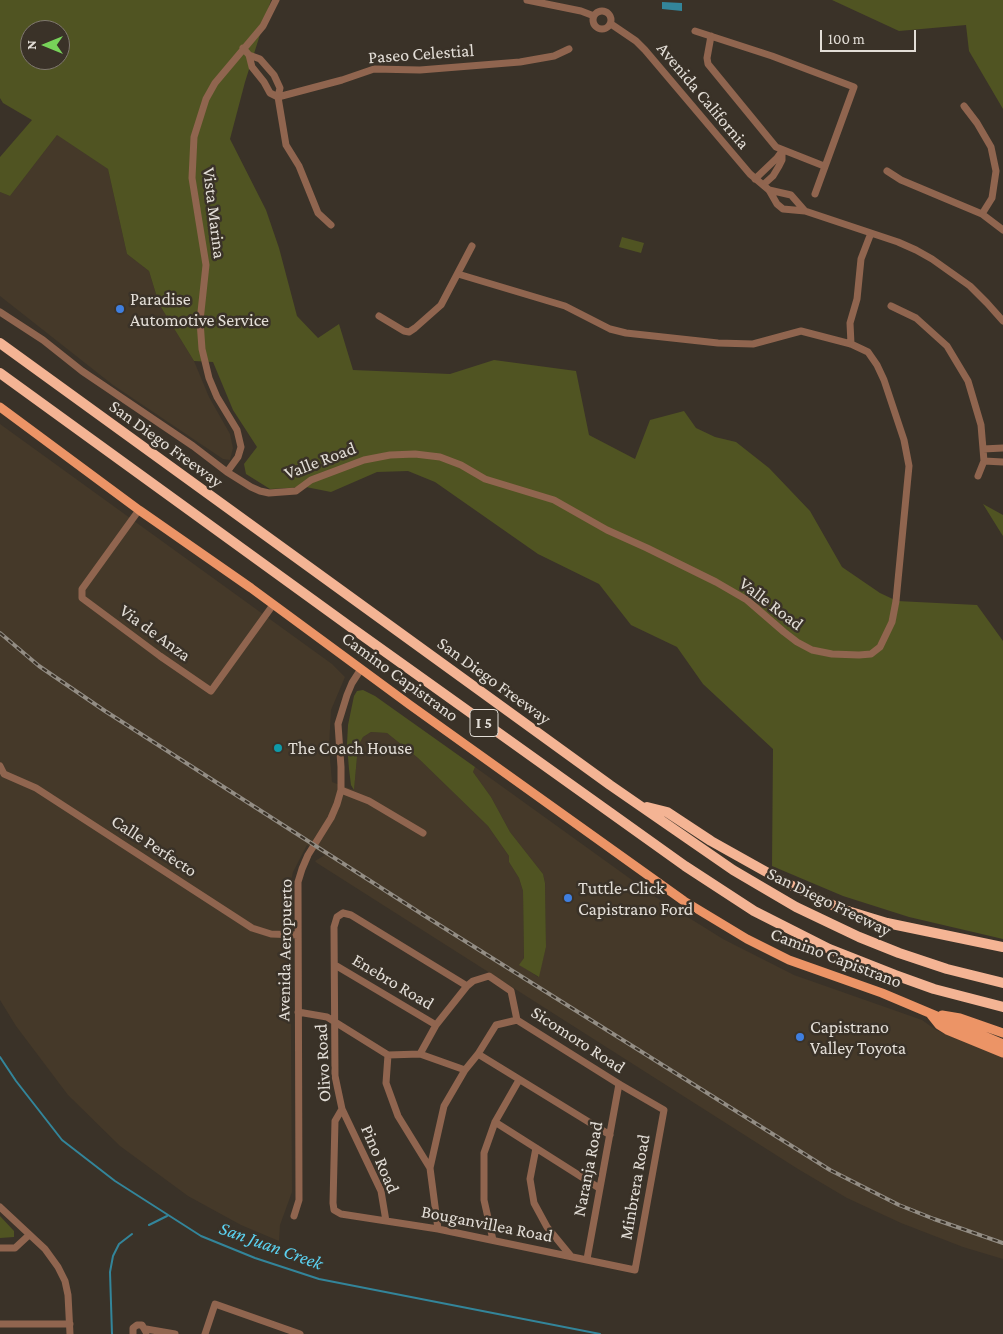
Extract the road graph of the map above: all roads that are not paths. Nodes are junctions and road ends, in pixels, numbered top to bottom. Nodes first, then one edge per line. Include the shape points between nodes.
1 (276, 0) edge
2 (527, 0) edge
3 (594, 16) junction
4 (611, 24) junction
5 (695, 31) dead end
6 (711, 36) junction
7 (243, 48) junction
8 (569, 50) dead end
9 (249, 54) junction
10 (274, 76) junction
11 (264, 82) junction
12 (278, 98) junction
13 (964, 106) dead end
14 (782, 151) junction
15 (824, 166) junction
16 (887, 171) dead end
17 (755, 179) junction
18 (766, 188) junction
19 (815, 194) dead end
20 (804, 211) junction
21 (982, 214) junction
22 (331, 225) dead end
23 (1003, 230) edge
24 (871, 233) junction
25 (472, 246) dead end
26 (458, 274) junction
27 (891, 306) dead end
28 (0, 312) edge
29 (379, 316) dead end
30 (1003, 321) edge
31 (0, 343) edge
32 (851, 344) junction
33 (0, 373) edge
34 (0, 407) edge
35 (1003, 448) edge
36 (983, 449) junction
37 (984, 461) junction
38 (1003, 462) edge
39 (226, 472) junction
40 (978, 476) dead end
41 (139, 510) junction
42 (273, 605) junction
43 (361, 669) junction
44 (0, 766) edge
45 (341, 790) junction
46 (640, 804) junction
47 (423, 834) dead end
48 (298, 935) junction
49 (1003, 947) edge
50 (335, 965) junction
51 (1003, 984) edge
52 (468, 986) junction
53 (1003, 1007) edge
54 (298, 1012) junction
55 (930, 1013) junction
56 (517, 1020) junction
57 (336, 1022) junction
58 (436, 1024) junction
59 (1003, 1035) edge
60 (1003, 1044) edge
61 (1003, 1052) edge
62 (420, 1054) junction
63 (478, 1054) junction
64 (388, 1055) junction
65 (465, 1070) junction
66 (519, 1080) junction
67 (619, 1084) junction
68 (342, 1109) junction
69 (664, 1110) joint
70 (495, 1122) junction
71 (610, 1135) junction
72 (536, 1148) junction
73 (430, 1168) junction
74 (599, 1188) junction
75 (0, 1207) edge
76 (334, 1210) joint
77 (294, 1216) dead end
78 (386, 1221) junction
79 (438, 1229) junction
80 (29, 1235) junction
81 (493, 1240) junction
82 (0, 1248) edge
83 (570, 1255) junction
84 (587, 1259) junction
85 (635, 1270) joint
86 (0, 1324) edge
87 (70, 1324) junction
88 (146, 1332) edge
89 (70, 1334) edge
90 (133, 1334) edge
91 (175, 1334) edge
92 (204, 1334) edge
93 (300, 1334) edge

1 - 7 street, Vista Marina via 263,26
2 - 3 street, Avenida California
3 - 4 street, Avenida California via 596,27 604,29
3 - 4 street, Avenida California via 602,10 607,11
4 - 17 street, Avenida California via 645,50
5 - 6 street
6 - 14 street via 708,64
6 - 15 street via 854,87
7 - 9 street
7 - 39 street, Vista Marina via 206,99 194,137 192,157 192,178 206,265 200,321 202,349 209,378 237,430 241,447 238,457
8 - 12 street, Paseo Celestial via 520,62 420,70 374,69
9 - 10 street via 260,59
9 - 11 street via 252,67
10 - 11 street
10 - 12 street via 280,88
11 - 12 street via 270,94
12 - 22 street via 286,145 299,166 318,212
13 - 21 street via 991,147 996,171 992,198
14 - 15 street
14 - 17 street
14 - 18 street via 782,160
15 - 19 street
16 - 21 street
17 - 18 street, Avenida California
18 - 20 street, Avenida California via 791,195
18 - 20 street, Avenida California via 783,209
20 - 24 street, Avenida California
21 - 23 street
24 - 30 street, Avenida California via 932,259 970,286
24 - 32 street via 861,260 857,299 850,323
25 - 26 street
26 - 29 street via 441,305 409,332 396,328
26 - 32 street, Valle Road via 565,306 610,329 626,333 753,344 801,331
27 - 36 street via 916,318 957,361 968,381 982,425
28 - 39 street, Valle Road via 194,446
31 - 46 highway, San Diego Freeway / I 5 via 594,774
32 - 39 street, Valle Road via 868,352 881,372 904,440 909,466 892,622 880,647 871,654 812,650 784,632 747,600 716,582 607,530 554,500 485,478 440,457 415,454 364,460 311,480 296,491 269,493 251,487
33 - 53 highway, I 5 via 676,860 754,911 828,948 895,975
34 - 41 main road, Camino Capistrano
35 - 36 street
36 - 37 street
37 - 38 street
37 - 40 street
41 - 42 main road, Camino Capistrano
41 - 42 street, Via de Anza via 82,589 82,598 152,650 211,691
42 - 43 main road, Camino Capistrano
43 - 45 street, Avenida Aeropuerto via 347,694 338,724
43 - 55 main road, Camino Capistrano via 684,901 728,928 789,960
44 - 48 street, Calle Perfecto via 4,774 36,788 252,928 271,934
45 - 47 street via 370,801
45 - 48 street, Avenida Aeropuerto via 331,818 314,845 298,882
46 - 49 highway via 667,812 767,873 841,909 920,931
46 - 51 highway, San Diego Freeway / I 5 via 703,851 811,914 899,953
48 - 54 street, Avenida Aeropuerto
50 - 52 street, Olivo Road via 334,927 337,917 351,914
50 - 57 street, Olivo Road
50 - 58 street, Enebro Road
52 - 56 street, Sicomoro Road via 473,980 488,976 511,991
52 - 58 street
54 - 57 street via 327,1017
54 - 77 street, Avenida Aeropuerto via 299,1200
55 - 59 main road, Camino Capistrano via 960,1018
55 - 60 main road, Camino Capistrano
55 - 61 main road via 947,1030
56 - 63 street via 496,1025
56 - 67 street, Sicomoro Road
57 - 64 street
57 - 68 street, Olivo Road via 335,1076
58 - 62 street
62 - 64 street
62 - 65 street
63 - 65 street
63 - 66 street
64 - 73 street via 386,1083 398,1116
65 - 73 street via 444,1106
66 - 70 street
66 - 71 street
67 - 69 street, Sicomoro Road
67 - 71 street, Naranja Road
68 - 76 street, Olivo Road via 335,1121
68 - 78 street, Pino Road via 380,1191
69 - 85 street, Minbrera Road
70 - 72 street
70 - 81 street via 484,1153 484,1200
71 - 74 street, Naranja Road
72 - 74 street
72 - 83 street via 530,1179 534,1203 547,1227
73 - 79 street
74 - 84 street, Naranja Road
75 - 80 street
76 - 78 street, Bouganvillea Road
78 - 79 street, Bouganvillea Road
79 - 81 street, Bouganvillea Road
80 - 82 street via 15,1248
80 - 87 street via 52,1257 65,1281
81 - 83 street, Bouganvillea Road
83 - 84 street, Bouganvillea Road
84 - 85 street, Bouganvillea Road
86 - 87 street
87 - 89 street
88 - 90 street via 142,1325 137,1325
88 - 91 street
92 - 93 street via 215,1304

